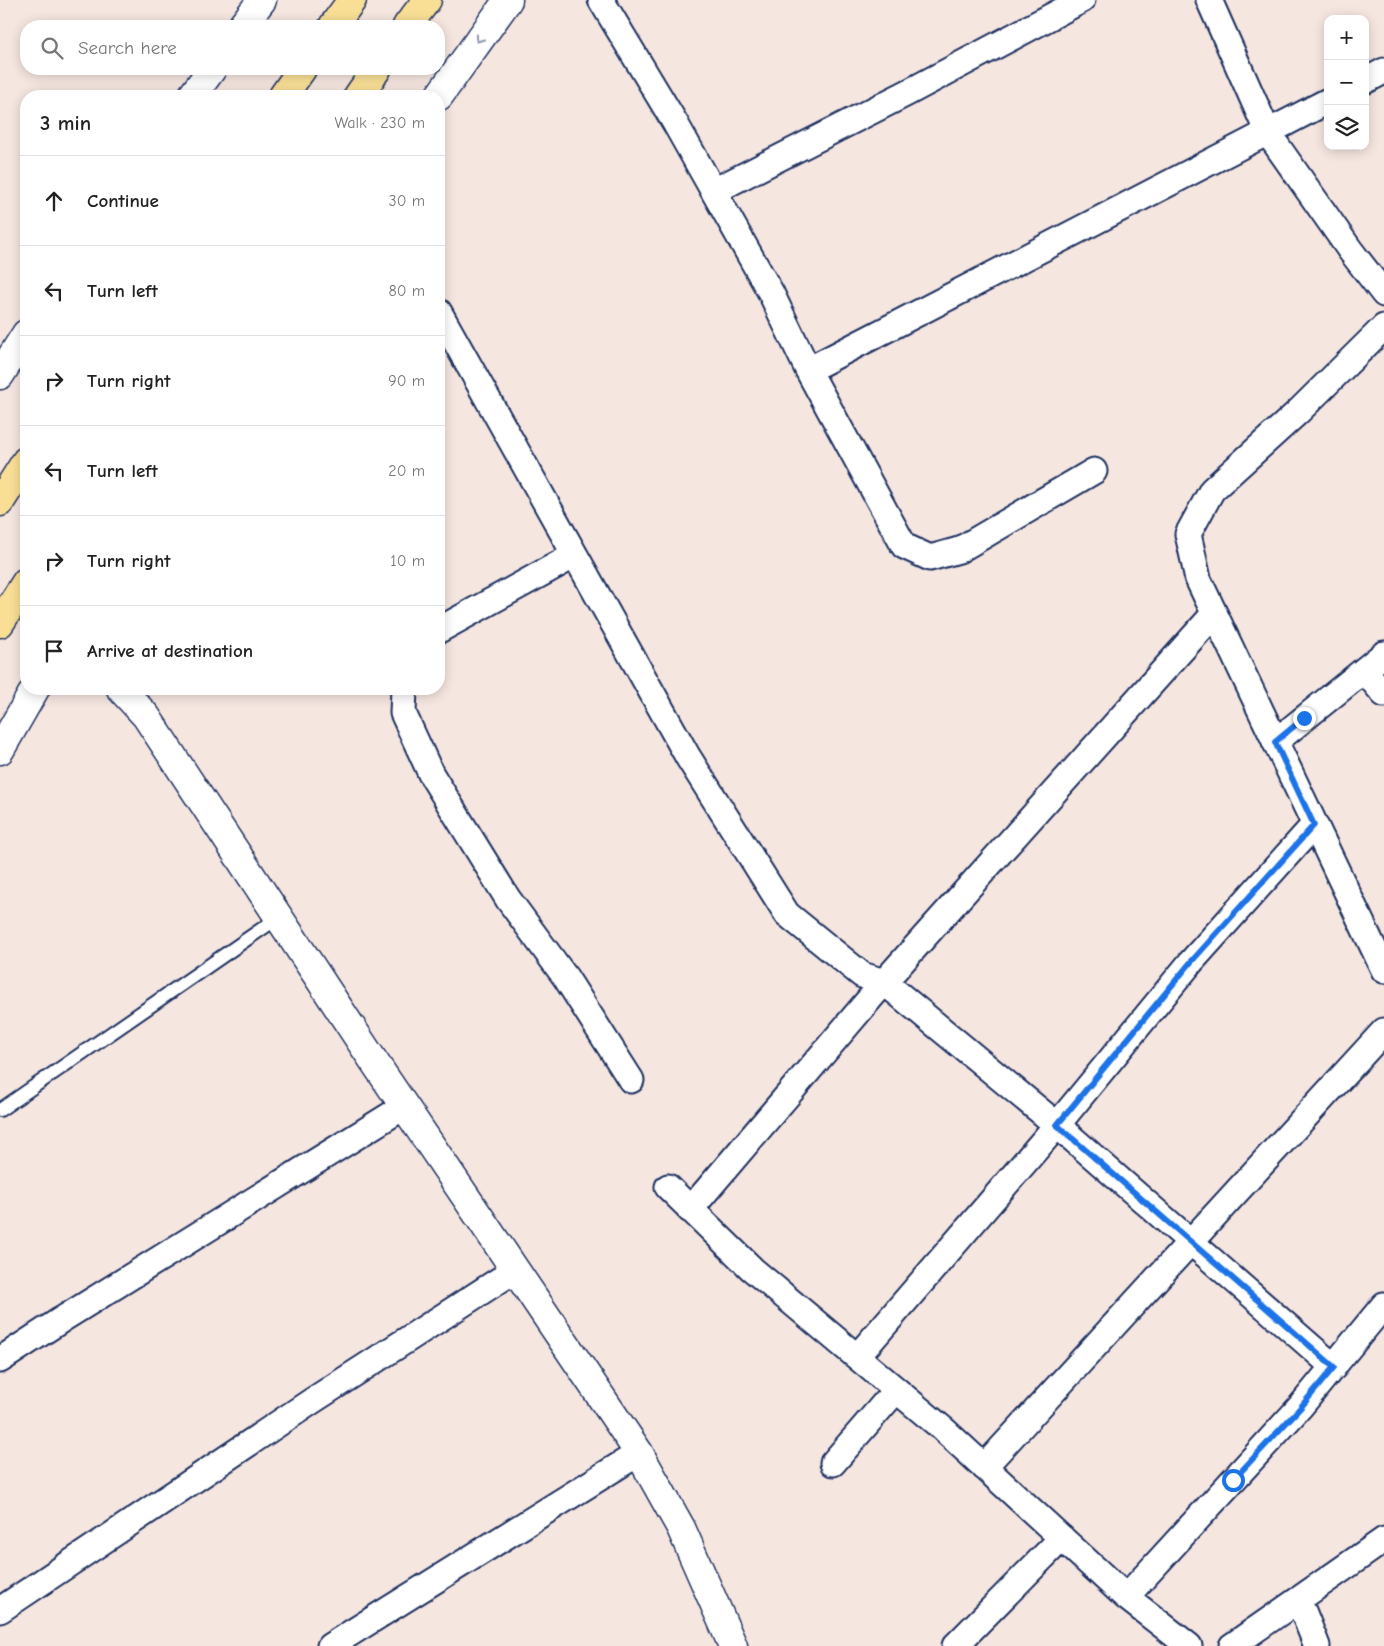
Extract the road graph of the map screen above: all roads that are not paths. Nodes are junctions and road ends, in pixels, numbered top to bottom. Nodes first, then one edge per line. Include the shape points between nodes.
1 (262, 0) edge
2 (352, 0) edge
3 (427, 0) edge
4 (508, 0) edge
5 (601, 0) edge
6 (1082, 0) edge
7 (1209, 0) edge
8 (247, 20) edge
9 (337, 20) edge
10 (412, 20) edge
11 (1384, 71) edge
12 (208, 75) edge
13 (298, 75) edge
14 (373, 75) edge
15 (1369, 79) edge
16 (196, 90) edge
17 (286, 90) edge
18 (362, 90) edge
19 (442, 90) edge
20 (1324, 103) edge
21 (1268, 132) junction
22 (714, 191) junction
23 (1384, 294) edge
24 (445, 323) edge
25 (1384, 327) edge
26 (20, 343) edge
27 (808, 370) junction
28 (0, 375) edge
29 (20, 470) edge
30 (1094, 471) dead end
31 (0, 502) edge
32 (575, 555) junction
33 (20, 591) edge
34 (1214, 614) junction
35 (0, 623) edge
36 (445, 627) edge
37 (1384, 654) edge
38 (1364, 670) junction
39 (1384, 694) edge
40 (32, 695) edge
41 (127, 695) edge
42 (404, 695) edge
43 (1275, 742) junction
44 (0, 750) edge
45 (1314, 825) junction
46 (279, 917) junction
47 (1384, 970) edge
48 (884, 982) junction
49 (1384, 1031) edge
50 (631, 1080) dead end
51 (404, 1106) junction
52 (0, 1110) edge
53 (1057, 1125) junction
54 (668, 1187) dead end
55 (690, 1210) junction
56 (1192, 1244) junction
57 (515, 1270) junction
58 (1384, 1305) edge
59 (857, 1357) junction
60 (0, 1360) edge
61 (1334, 1367) junction
62 (896, 1390) junction
63 (639, 1453) junction
64 (832, 1463) dead end
65 (984, 1467) junction
66 (1062, 1538) junction
67 (1384, 1540) edge
68 (1126, 1596) junction
69 (1299, 1601) junction
70 (0, 1610) edge
71 (330, 1646) edge
72 (733, 1646) edge
73 (955, 1646) edge
74 (1189, 1646) edge
75 (1232, 1646) edge
76 (1317, 1646) edge

1 - 8 street
2 - 9 highway
3 - 10 highway
4 -> 19 street
5 - 22 street
6 - 22 street via 907,94
7 - 21 street
11 - 15 street
12 - 16 street
13 - 17 highway
14 - 18 highway
20 - 21 street
21 - 23 street
21 - 27 street
22 - 27 street via 771,293
24 - 32 street
25 - 34 street via 1298,412 1212,490 1188,534 1198,579
26 - 28 street
27 - 30 street via 904,546 930,558 959,550
29 - 31 highway
32 - 36 street
32 - 48 street via 688,757 787,914 862,975
33 - 35 highway
34 - 43 street
34 - 48 street
37 - 38 street
38 - 39 street
38 - 43 street
40 - 44 street
41 - 46 street via 146,716
42 - 50 street via 403,713 431,774 508,899 566,978
43 - 45 street
45 - 47 street
45 - 53 street via 1191,962
46 - 51 street
46 - 52 lane
48 - 53 street
48 - 55 street
49 - 56 street
51 - 57 street
51 - 60 street
53 - 56 street
53 - 59 street
54 - 55 street
55 - 59 street via 752,1269
56 - 61 street
56 - 65 street
57 - 63 street
57 - 70 street via 296,1411
58 - 61 street
59 - 62 street
61 - 68 street
62 - 64 street
62 - 65 street
63 - 71 street
63 - 72 street via 681,1528
65 - 66 street
66 - 68 street
66 - 73 street
67 - 69 street
68 - 74 street
69 - 75 street
69 - 76 street

